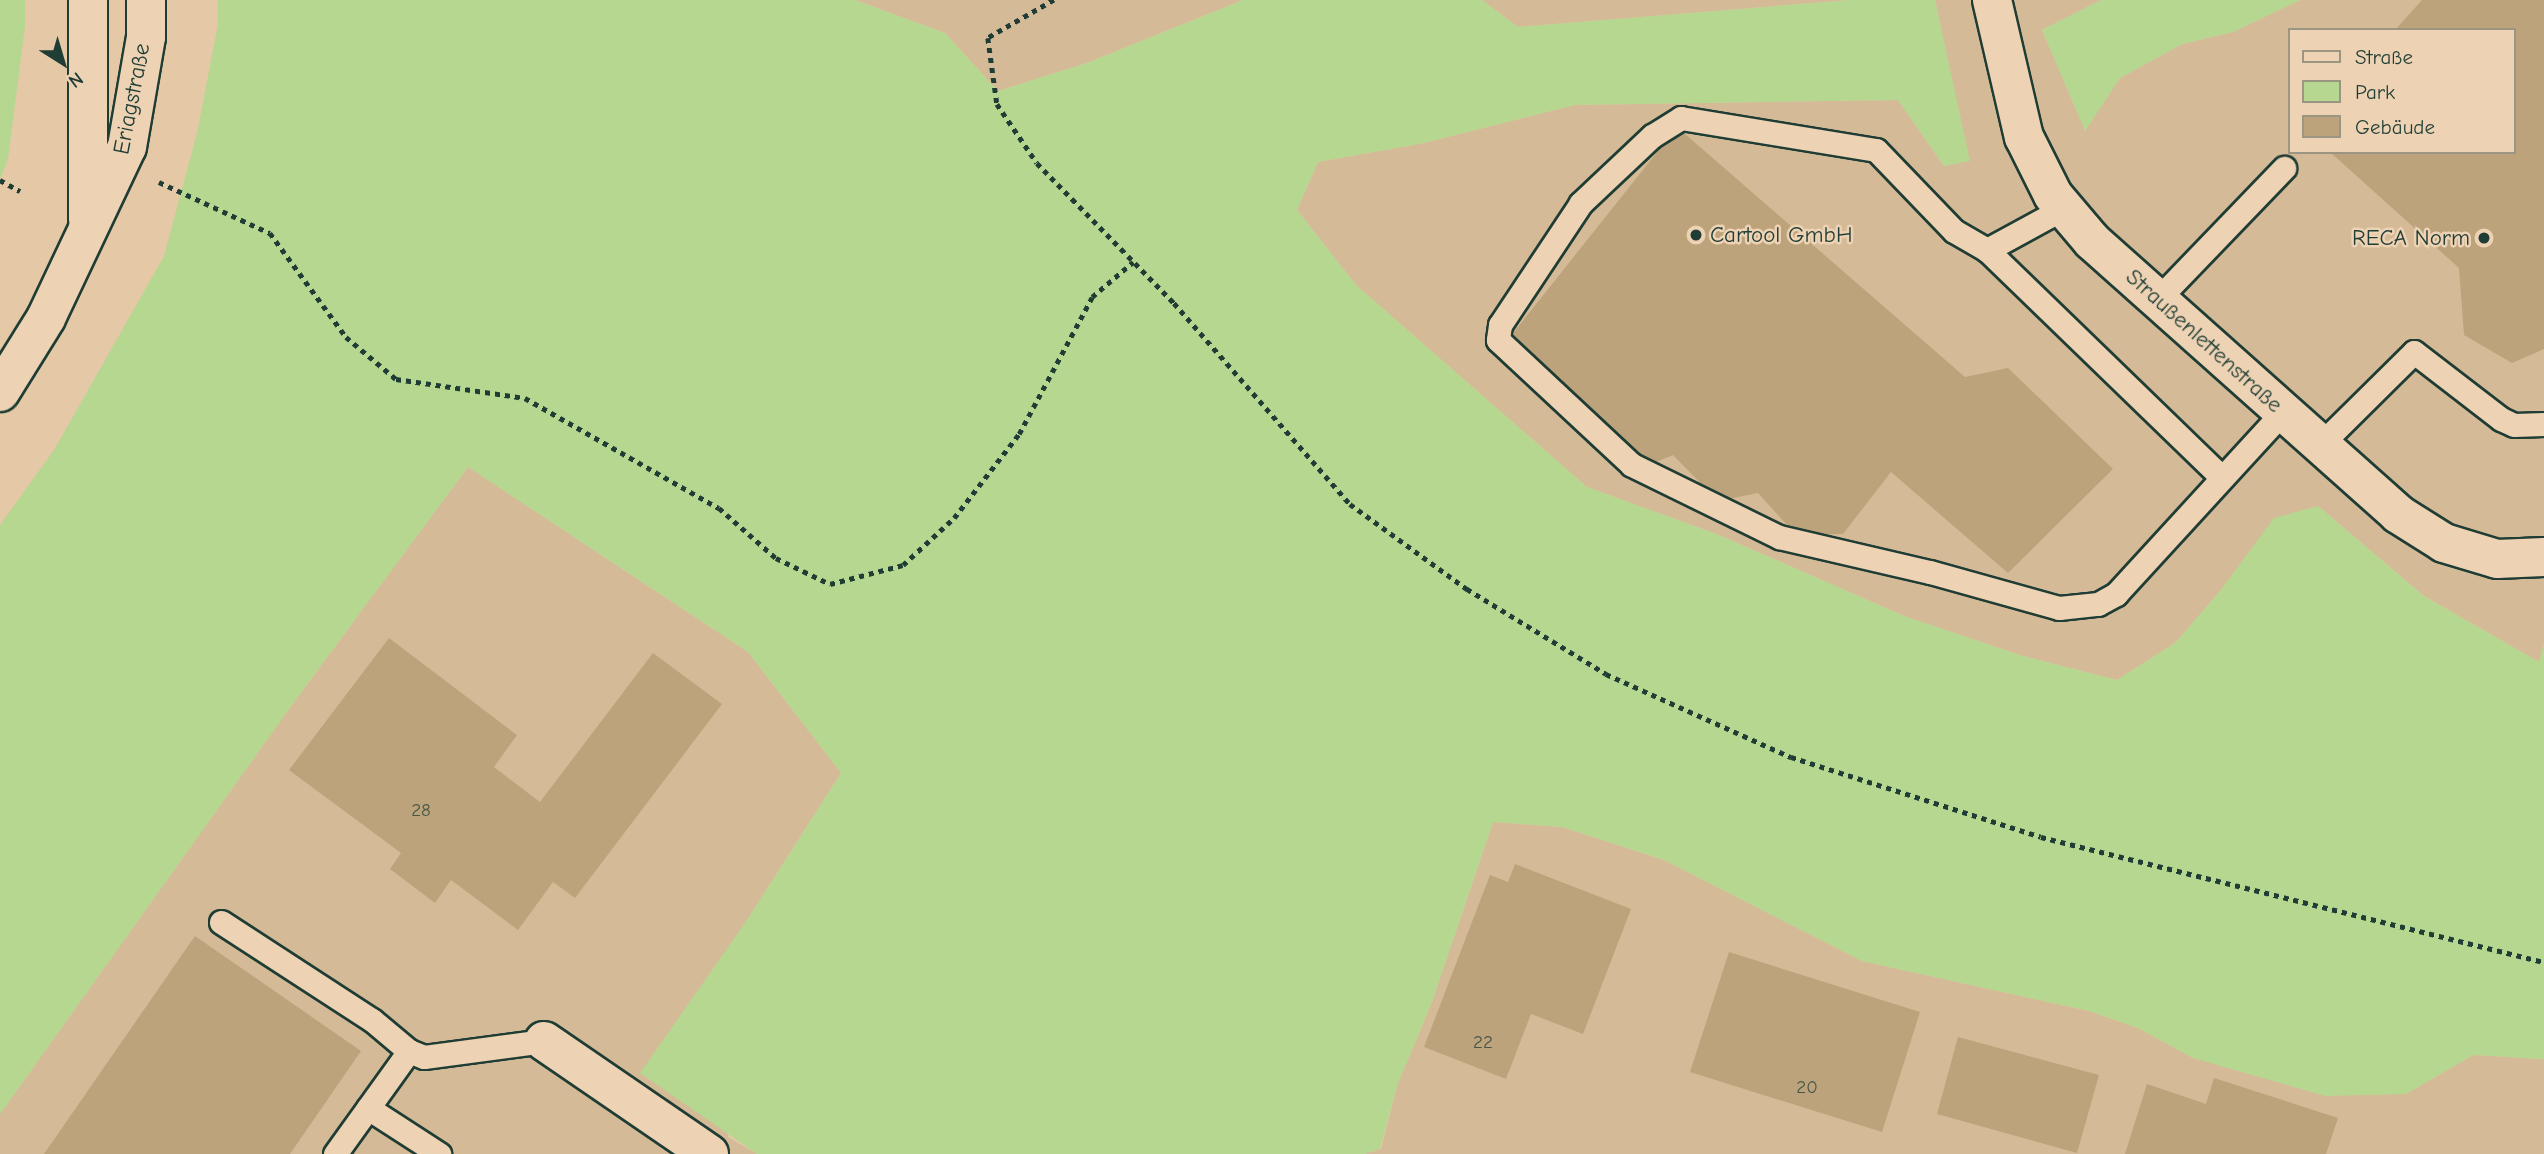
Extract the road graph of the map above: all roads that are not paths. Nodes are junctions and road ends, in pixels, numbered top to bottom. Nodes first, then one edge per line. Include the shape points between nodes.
1 (88, 0) edge
2 (146, 0) edge
3 (1992, 0) edge
4 (2284, 168) dead end
5 (2064, 208) junction
6 (88, 233) junction
7 (1987, 250) junction
8 (2158, 299) junction
9 (0, 392) edge
10 (2283, 412) junction
11 (2544, 424) edge
12 (2320, 445) junction
13 (2222, 478) junction
14 (2544, 557) edge
15 (221, 922) dead end
16 (544, 1041) joint
17 (410, 1051) junction
18 (368, 1108) junction
19 (335, 1154) edge
20 (439, 1154) edge
21 (709, 1154) edge

1 - 6 street, Eriagstraße
2 - 6 street, Eriagstraße via 146,37 127,147
3 - 5 street, Straußenlettenstraße via 2024,137
4 - 8 lane
5 - 7 lane
5 - 8 street, Straußenlettenstraße via 2092,241
6 - 9 street, Eriagstraße via 46,318
7 - 13 lane
7 - 13 lane via 1954,231 1875,150 1681,118 1652,135 1581,203 1500,325 1498,340 1632,465 1779,537 2059,608 2098,604 2116,594
8 - 10 street, Straußenlettenstraße
10 - 12 street, Straußenlettenstraße
10 - 13 lane
11 - 12 lane via 2514,425 2501,419 2414,352
12 - 14 street, Straußenlettenstraße via 2398,514 2444,543 2497,559
15 - 17 lane via 372,1020
16 - 17 lane via 424,1057
16 - 21 street
17 - 18 lane
18 - 19 lane
18 - 20 lane

